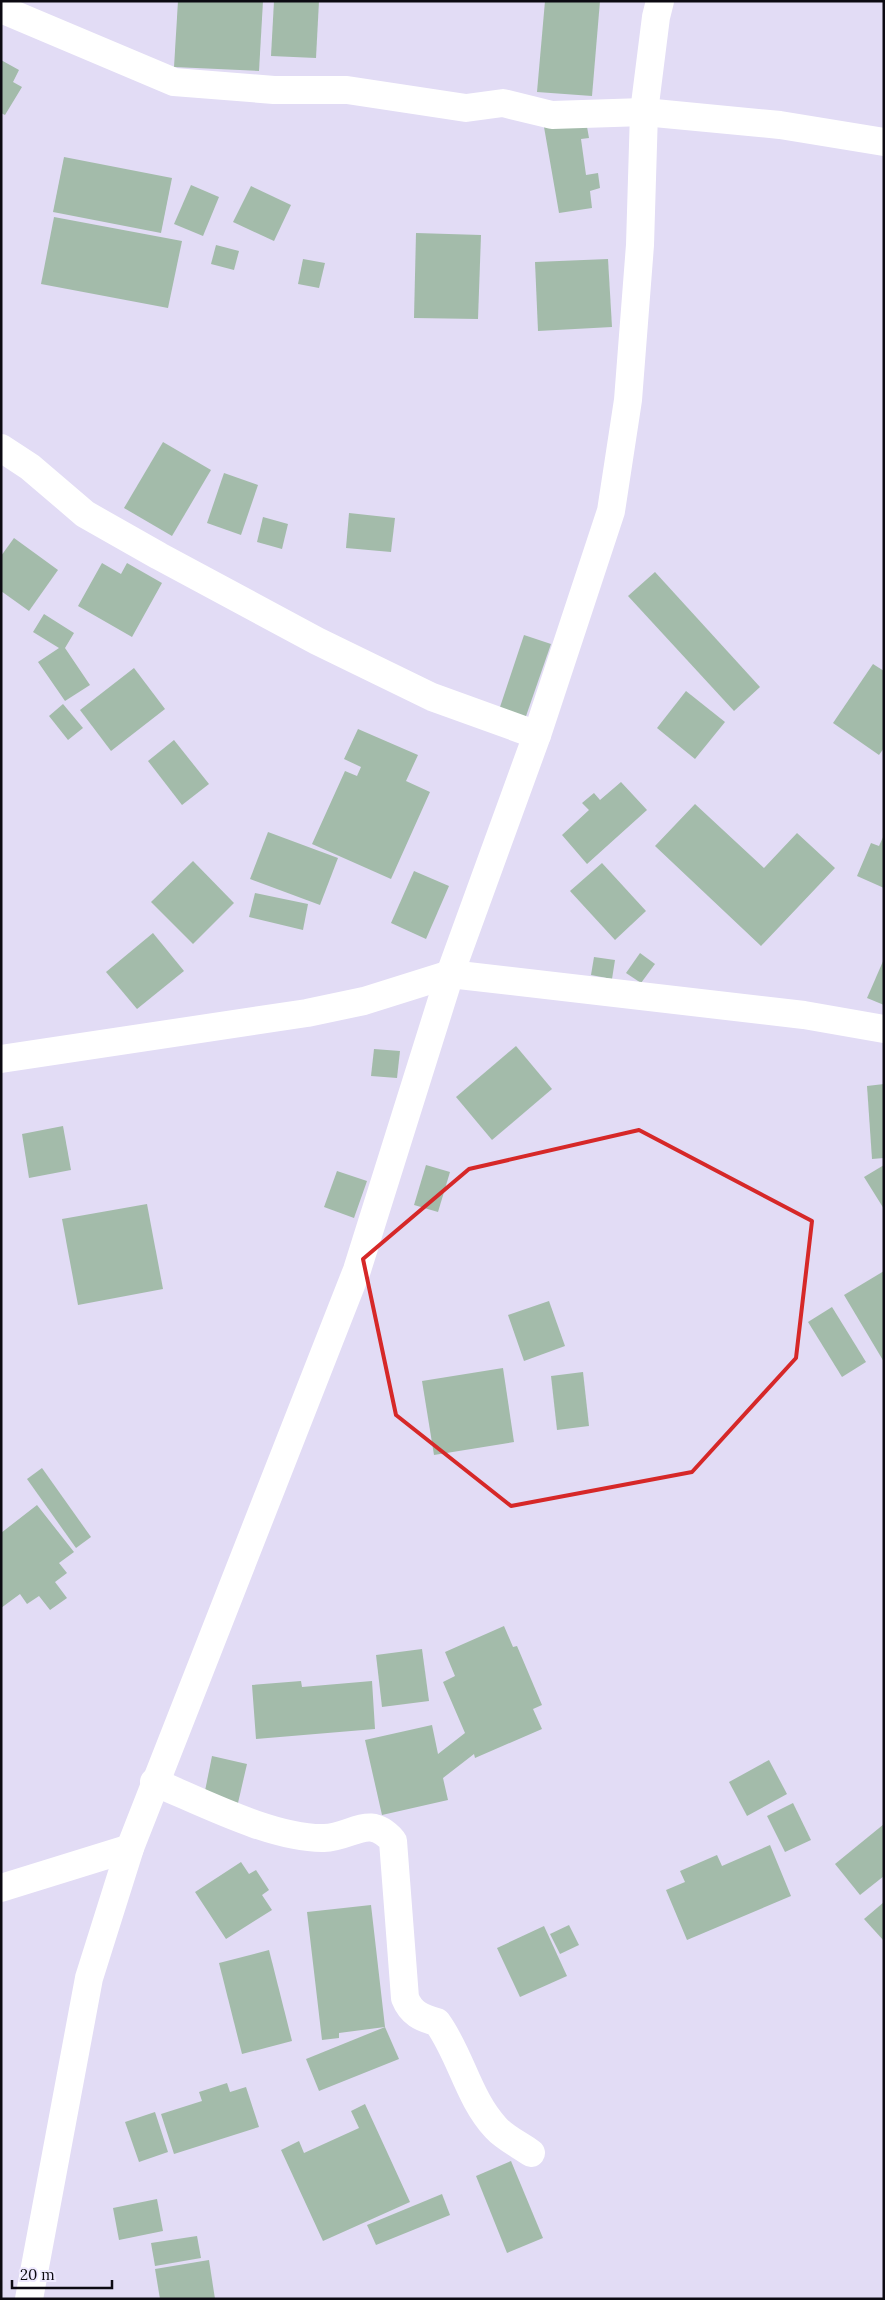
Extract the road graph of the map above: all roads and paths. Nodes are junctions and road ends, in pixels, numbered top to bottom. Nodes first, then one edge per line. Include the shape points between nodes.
1 (660, 1) edge
2 (1, 9) edge
3 (644, 112) junction
4 (884, 142) edge
5 (1, 448) edge
6 (537, 735) junction
7 (450, 974) junction
8 (884, 1029) edge
9 (1, 1059) edge
10 (154, 1782) junction
11 (130, 1848) junction
12 (1, 1888) edge
13 (531, 2153) dead end
14 (30, 2299) edge

1 - 3 street
2 - 3 street via 174,82 274,90 347,90 466,108 503,103 552,115
3 - 4 street via 780,125
3 - 6 street via 640,245 628,400 611,512
5 - 6 street via 30,467 85,514 317,641 432,697
6 - 7 street
7 - 8 street via 804,1015
7 - 9 street via 364,1001 306,1013
7 - 10 street via 357,1270
10 - 11 street
10 - 13 street via 290,1834 324,1838 369,1826 384,1830 394,1841 405,1998 410,2009 437,2022 446,2034 479,2105 497,2129
11 - 12 street
11 - 14 street via 89,1978

